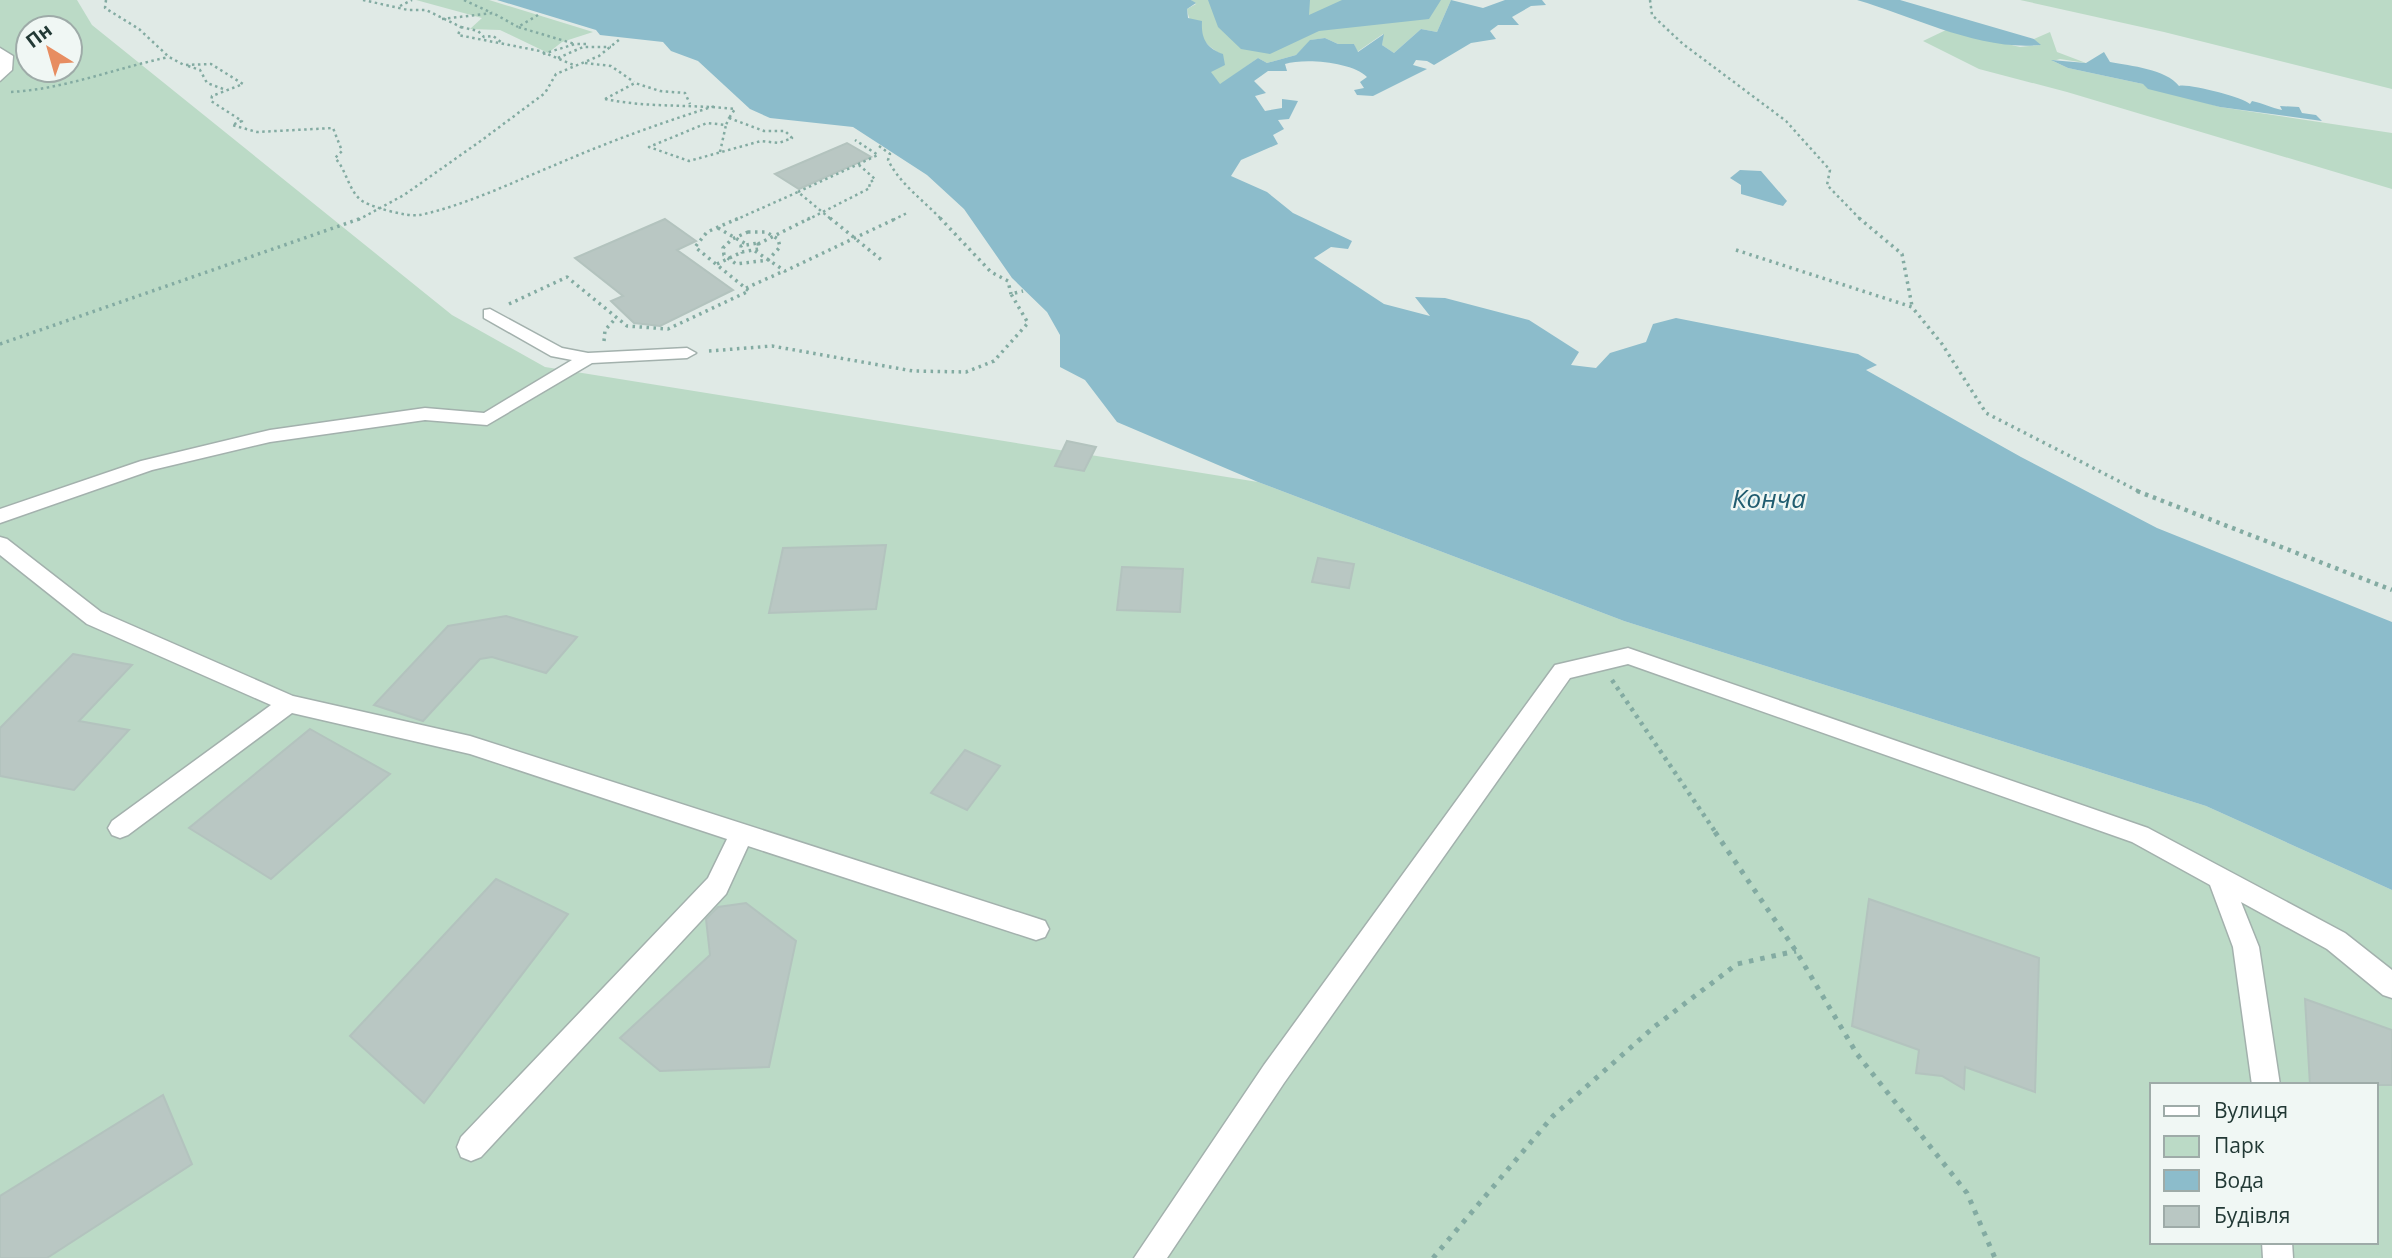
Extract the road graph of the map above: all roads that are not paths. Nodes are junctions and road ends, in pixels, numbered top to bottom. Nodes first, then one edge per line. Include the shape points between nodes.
1 (0, 52) edge
2 (0, 77) edge
3 (490, 314) road end
4 (687, 353) road end
5 (588, 358) junction
6 (0, 516) edge
7 (0, 544) edge
8 (289, 704) junction
9 (120, 828) dead end
10 (742, 833) junction
11 (2219, 876) junction
12 (1036, 929) dead end
13 (2392, 986) edge
14 (2266, 1083) edge
15 (471, 1147) dead end
16 (1149, 1258) edge

1 - 2 lane via 6,56
3 - 5 lane via 557,352
4 - 5 lane
5 - 6 lane via 487,419 425,414 270,436 148,465
7 - 8 lane via 94,618
8 - 9 lane
8 - 10 lane via 470,745
10 - 12 lane
10 - 15 lane via 717,886
11 - 13 lane via 2336,941
11 - 14 lane via 2246,947
11 - 16 lane via 2140,835 1628,656 1563,671 1274,1074

